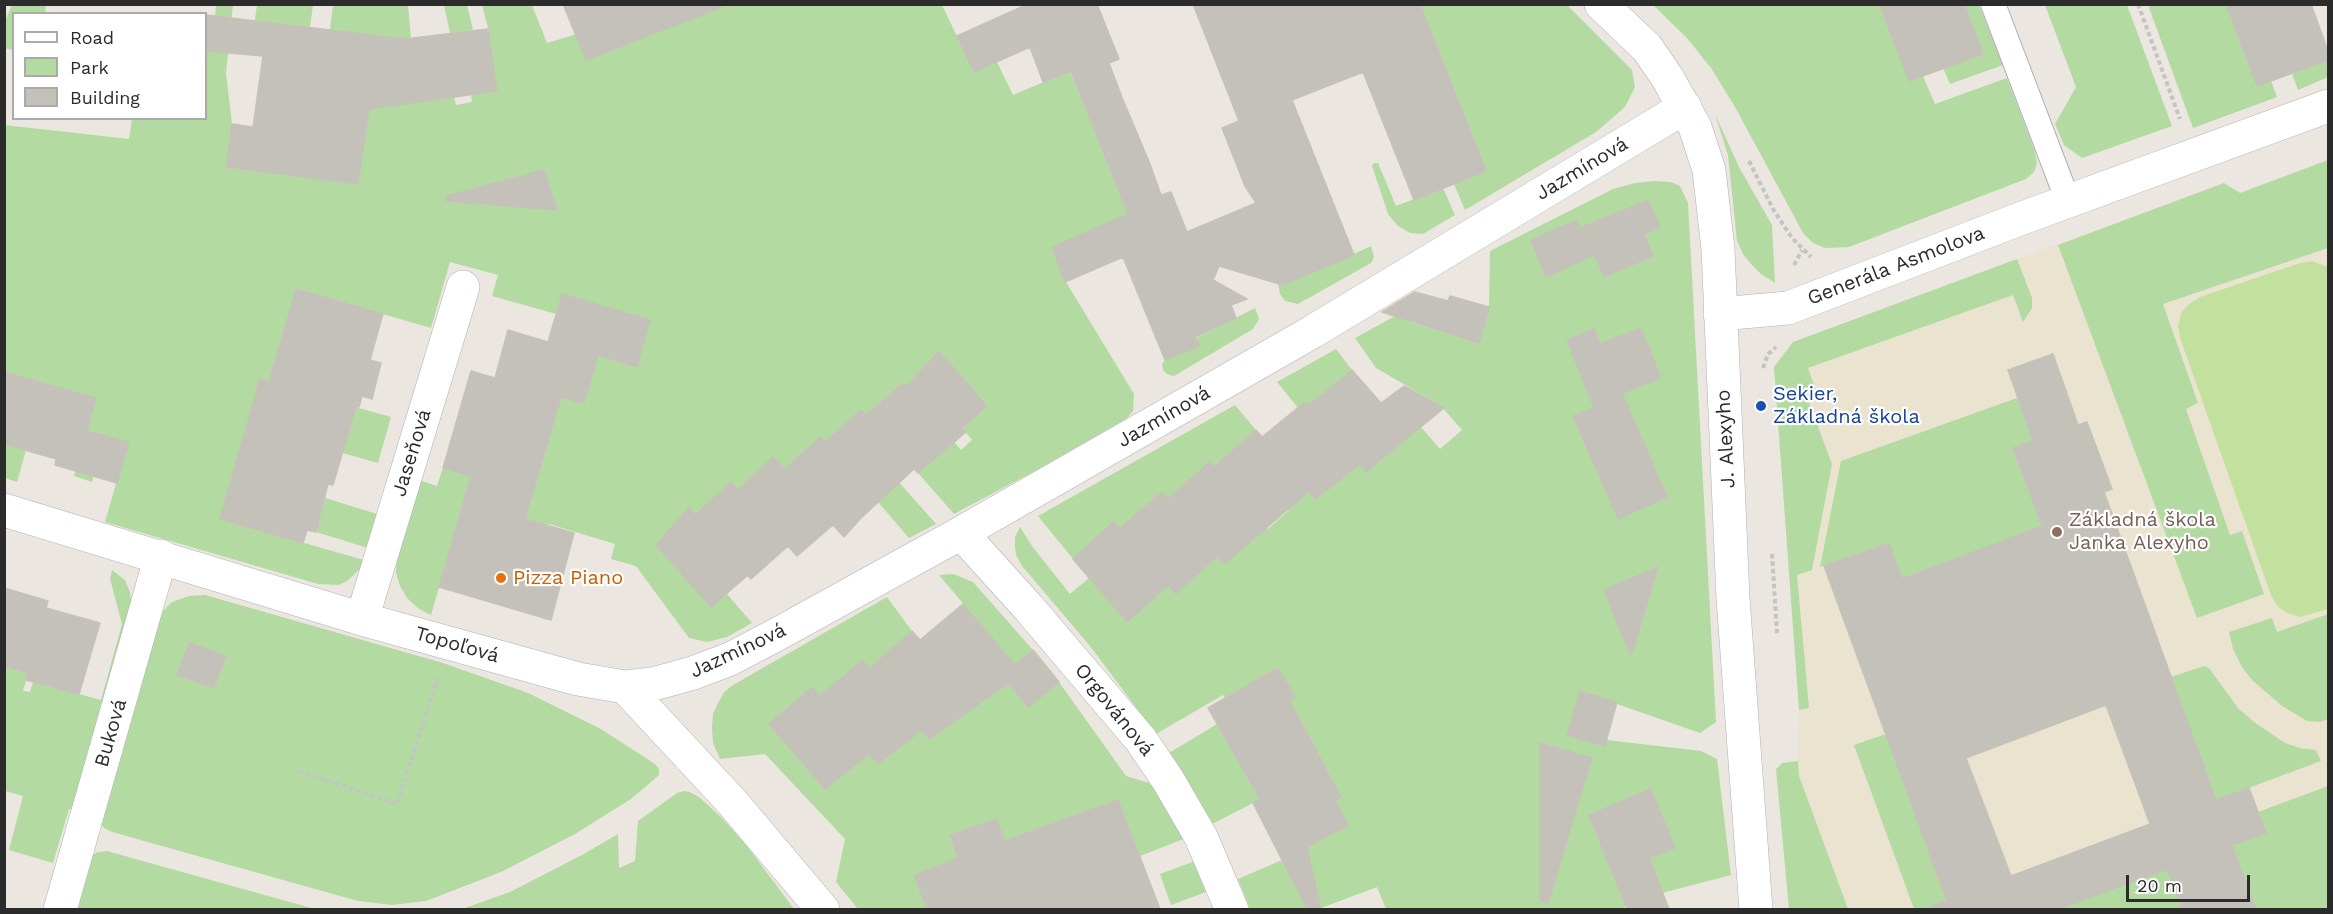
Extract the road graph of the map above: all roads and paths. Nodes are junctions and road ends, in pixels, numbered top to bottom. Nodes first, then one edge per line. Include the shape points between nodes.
1 (1600, 4) edge
2 (1993, 4) edge
3 (2138, 4) edge
4 (2328, 106) edge
5 (1685, 107) junction
6 (2193, 155) junction
7 (1747, 158) dead end
8 (2068, 201) junction
9 (1819, 262) dead end
10 (463, 287) dead end
11 (1720, 314) junction
12 (4, 510) edge
13 (962, 533) junction
14 (161, 556) junction
15 (362, 618) junction
16 (440, 674) dead end
17 (625, 687) junction
18 (299, 771) dead end
19 (60, 909) edge
20 (823, 909) edge
21 (1232, 909) edge
22 (1756, 909) edge

1 - 5 street, J. Alexyho via 1647,48
2 - 8 lane
3 - 6 path
4 - 6 street, Generála Asmolova
5 - 11 street, J. Alexyho via 1710,170
5 - 13 street, Jazmínová via 1312,332
6 - 8 street, Generála Asmolova
7 - 9 path via 1792,238
8 - 11 street, Generála Asmolova via 1788,308
10 - 15 street, Jaseňová
11 - 22 street, J. Alexyho via 1733,598
12 - 14 street, Topoľová
13 - 17 street, Jazmínová via 730,659 657,683
13 - 21 street, Orgovánová via 1141,740 1201,837
14 - 15 street, Topoľová
14 - 19 street, Buková
15 - 17 street, Topoľová via 578,679
16 - 18 path via 397,804
17 - 20 street via 732,802

